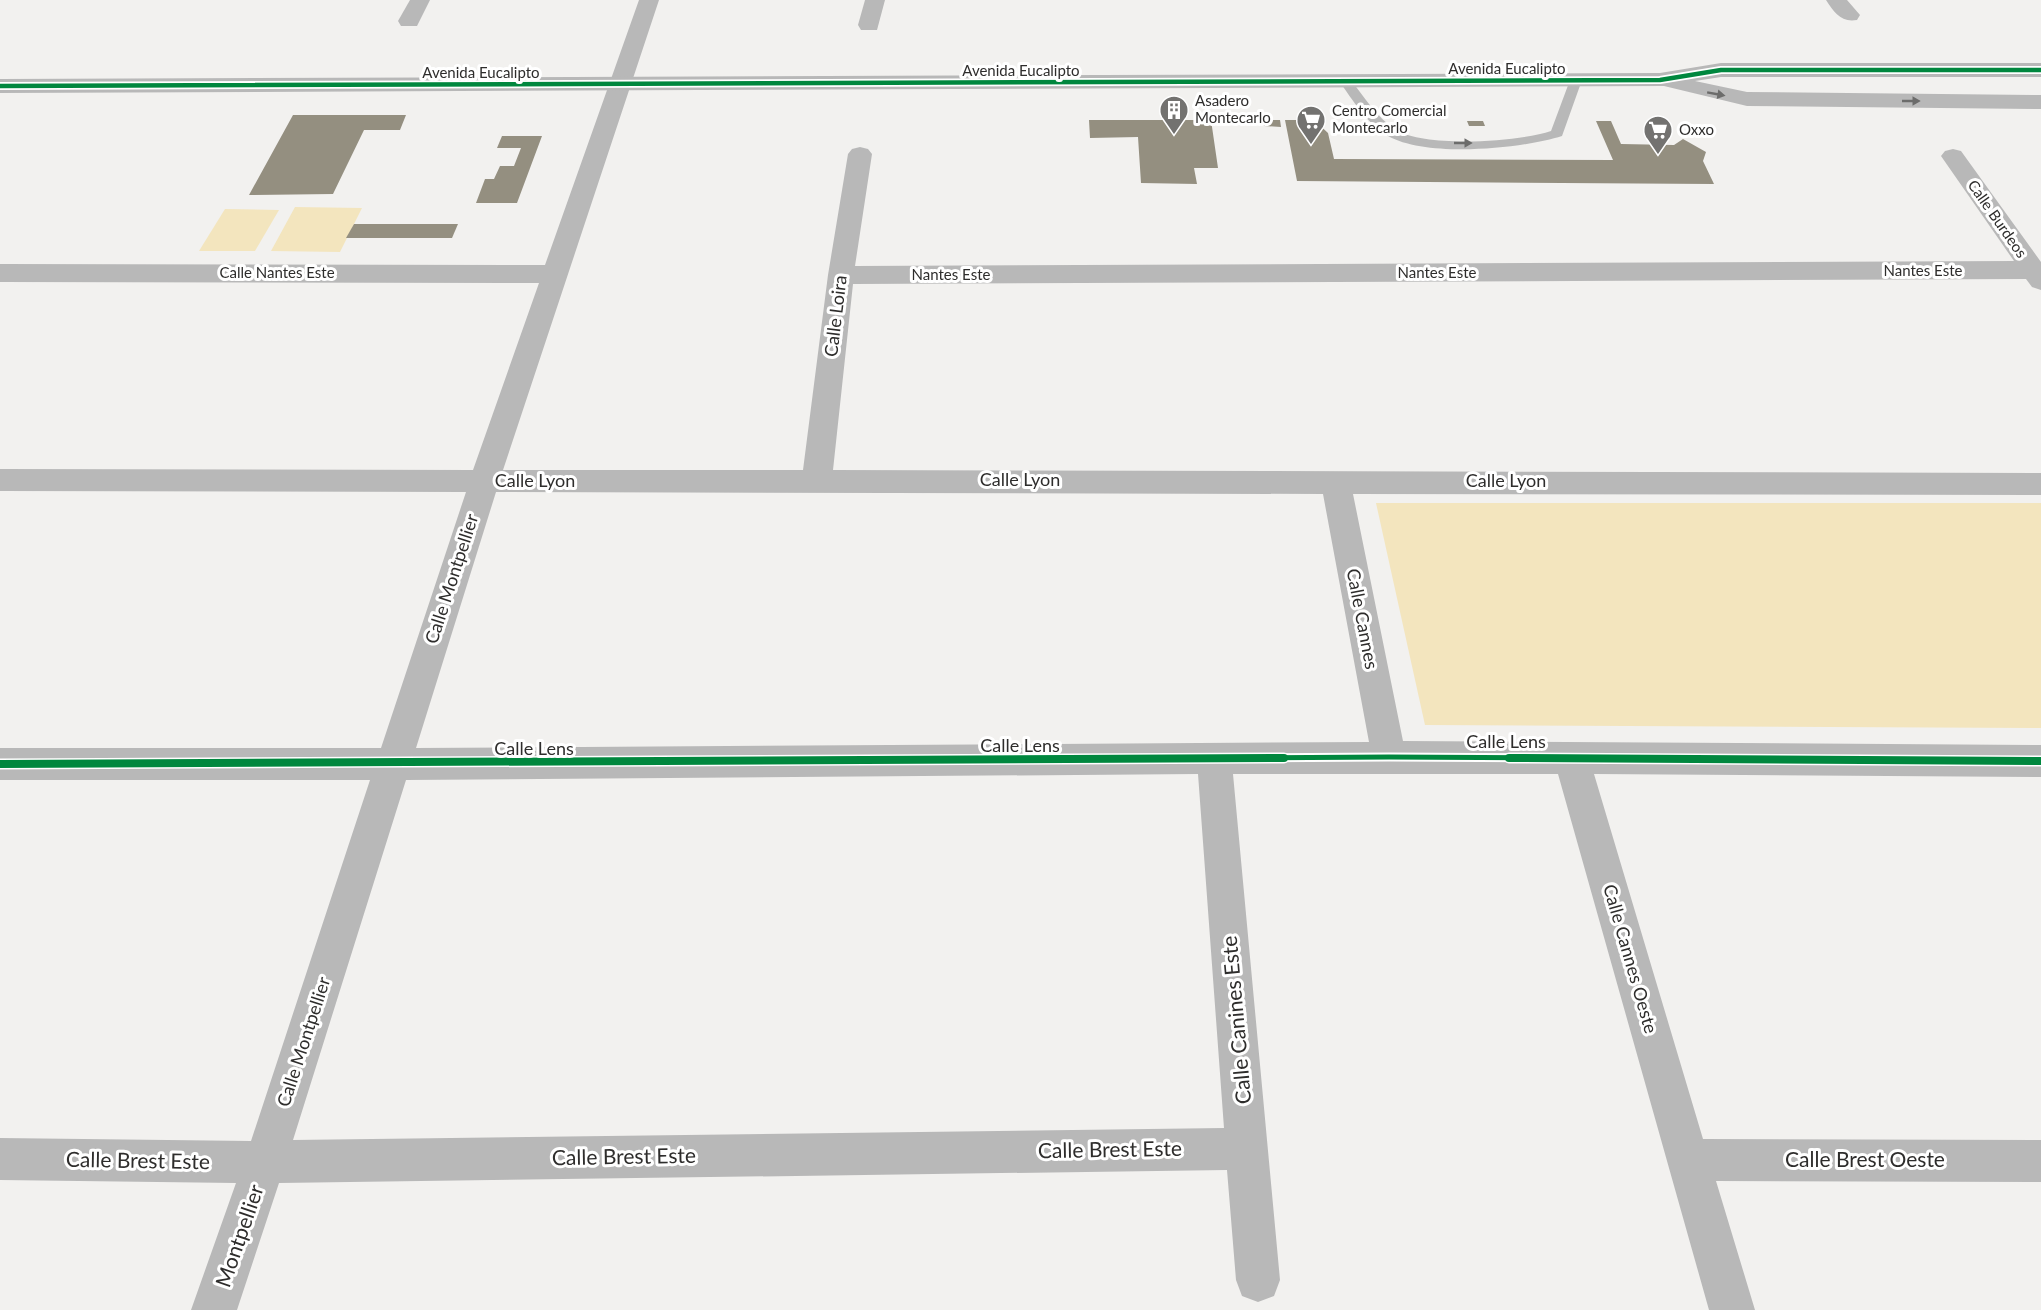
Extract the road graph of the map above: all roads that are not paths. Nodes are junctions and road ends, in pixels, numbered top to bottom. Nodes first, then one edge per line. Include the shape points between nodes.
1 (420, 0) edge
2 (649, 0) edge
3 (875, 0) edge
4 (409, 21) dead end
5 (869, 25) dead end
6 (2041, 70) edge
7 (1576, 80) junction
8 (1660, 80) junction
9 (1345, 81) junction
10 (618, 85) junction
11 (0, 86) edge
12 (2041, 102) edge
13 (860, 154) dead end
14 (1953, 156) dead end
15 (0, 273) edge
16 (554, 274) junction
17 (841, 275) junction
18 (2037, 276) edge
19 (817, 479) junction
20 (0, 480) edge
21 (1335, 481) junction
22 (484, 482) junction
23 (2041, 484) edge
24 (1389, 758) junction
25 (1571, 758) junction
26 (1214, 760) junction
27 (2041, 761) edge
28 (0, 764) edge
29 (393, 764) junction
30 (1249, 1149) junction
31 (0, 1159) edge
32 (1689, 1160) junction
33 (2041, 1161) edge
34 (265, 1162) junction
35 (1258, 1280) dead end
36 (214, 1310) edge
37 (1732, 1310) edge

1 - 4 street
2 - 10 street, Calle Montpellier
3 - 5 street
6 - 8 street, Avenida Eucalipto via 1721,70
7 - 8 street, Avenida Eucalipto
7 - 9 street, Avenida Eucalipto
9 -> 7 lane via 1392,132 1408,141 1492,143 1546,138 1557,133
8 -> 12 street, Avenida Eucalipto via 1746,99
9 - 10 street, Avenida Eucalipto
10 - 11 street, Avenida Eucalipto
10 - 16 street, Calle Montpellier
13 - 17 street, Calle Loira
14 - 18 street, Calle Burdeos
15 - 16 street, Calle Nantes Este
16 - 22 street, Calle Montpellier
17 - 18 street, Nantes Este
17 - 19 street, Calle Loira
19 - 21 street, Calle Lyon
19 - 22 street, Calle Lyon
20 - 22 street, Calle Lyon
21 - 23 street, Calle Lyon
21 - 24 street, Calle Cannes
22 - 29 street, Calle Montpellier
24 - 25 street, Calle Lens
24 - 26 street, Calle Lens
25 - 27 street, Calle Lens
25 - 32 street, Calle Cannes Oeste
26 - 29 street, Calle Lens
26 - 30 street, Calle Canines Este
28 - 29 street, Calle Lens
29 - 34 street, Calle Montpellier
30 - 34 street, Calle Brest Este
30 - 35 street, Calle Canines Este
31 - 34 street, Calle Brest Este
32 - 33 street, Calle Brest Oeste
32 - 37 street, Calle Cannes Oeste
34 - 36 street, Montpellier

